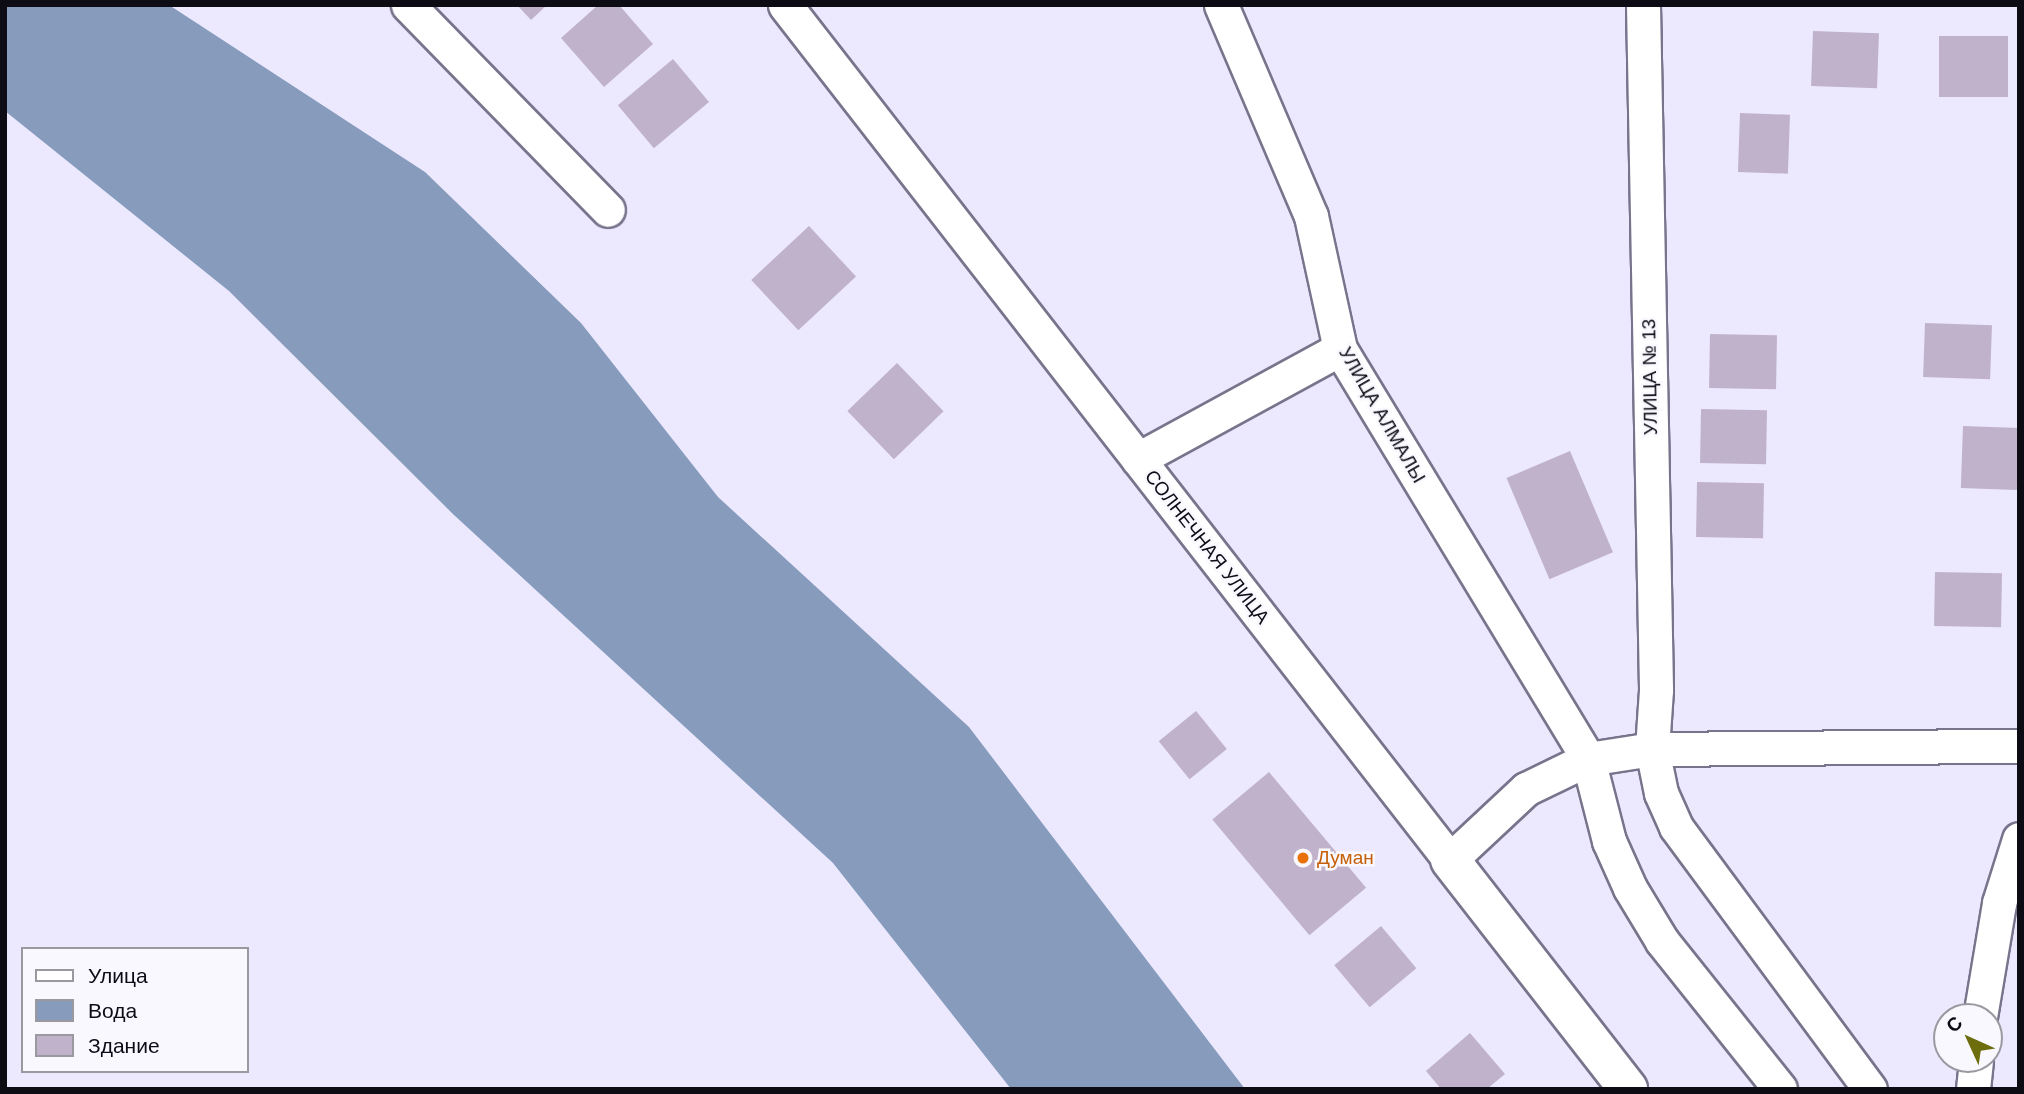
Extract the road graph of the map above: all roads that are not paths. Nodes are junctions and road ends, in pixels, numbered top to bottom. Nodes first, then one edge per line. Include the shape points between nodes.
1 (408, 5) edge
2 (785, 5) edge
3 (1221, 5) edge
4 (1643, 5) edge
5 (608, 210) dead end
6 (1340, 348) junction
7 (1138, 459) junction
8 (2019, 746) edge
9 (1652, 749) junction
10 (1588, 759) junction
11 (2019, 839) edge
12 (1450, 860) junction
13 (1982, 1003) edge
14 (1628, 1089) edge
15 (1780, 1089) edge
16 (1870, 1089) edge

1 - 5 street
2 - 7 street, СОЛНЕЧНАЯ УЛИЦА
3 - 6 street, УЛИЦА АЛМАЛЫ via 1311,216
4 - 9 street, УЛИЦА № 13 via 1656,690
6 - 7 street
6 - 10 street, УЛИЦА АЛМАЛЫ
7 - 12 street, СОЛНЕЧНАЯ УЛИЦА
8 - 9 street
9 - 10 street
9 - 16 street, УЛИЦА № 13 via 1661,793 1676,827
10 - 12 street via 1526,789
10 - 15 street, УЛИЦА АЛМАЛЫ via 1609,841 1630,888 1662,941
11 - 13 street via 1999,903
12 - 14 street, СОЛНЕЧНАЯ УЛИЦА

